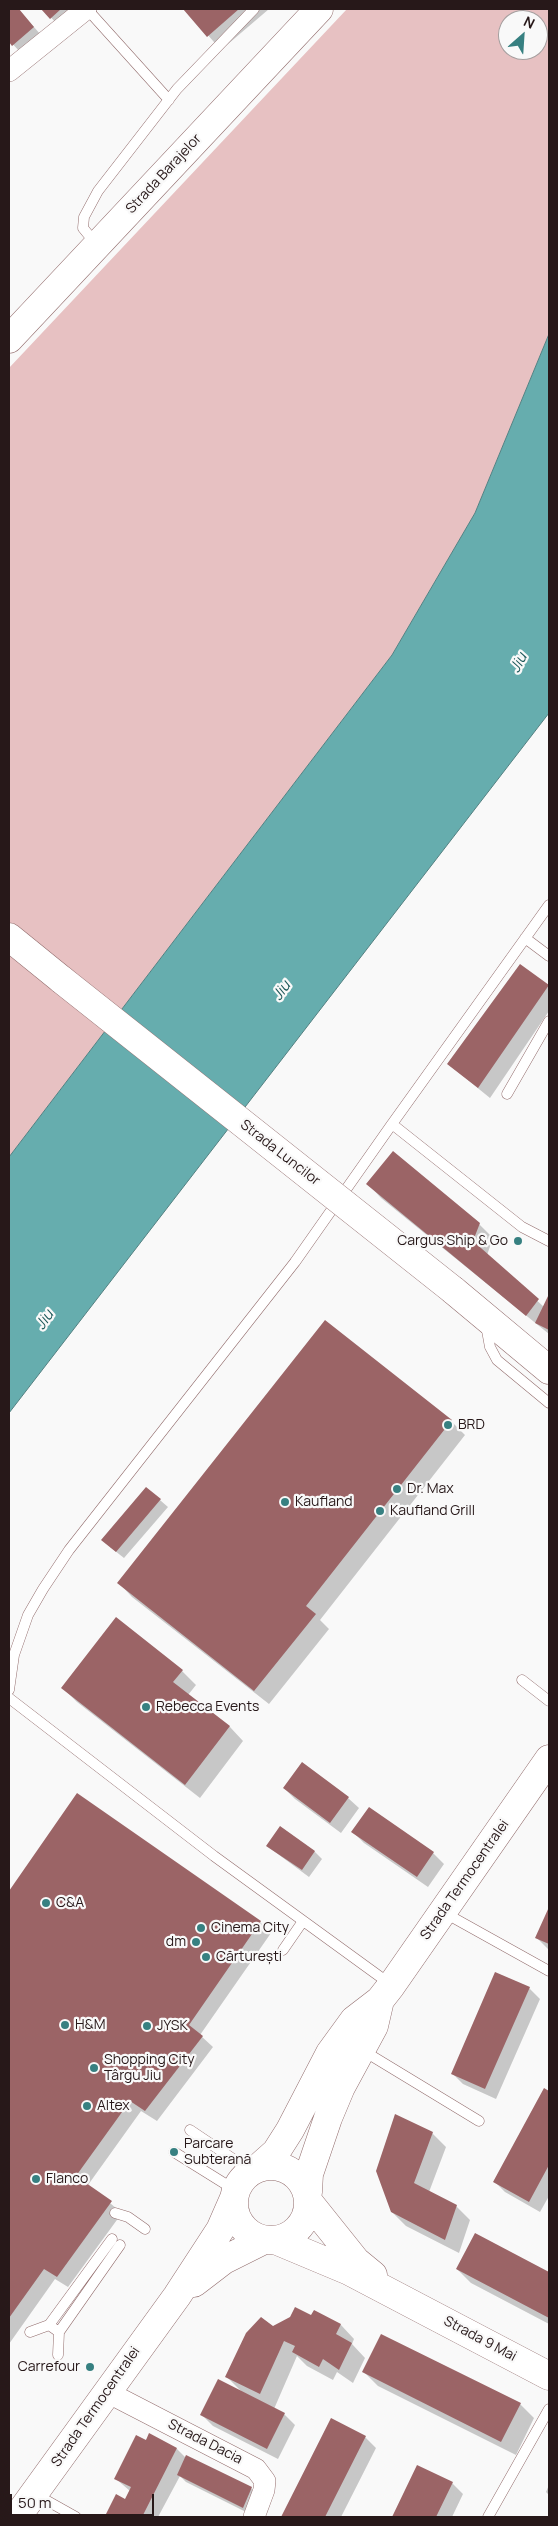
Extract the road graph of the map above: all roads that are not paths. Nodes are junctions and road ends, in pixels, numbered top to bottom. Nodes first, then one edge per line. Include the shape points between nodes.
1 (86, 9) edge
2 (254, 9) edge
3 (318, 9) edge
4 (9, 71) edge
5 (169, 100) junction
6 (97, 245) junction
7 (9, 339) edge
8 (549, 905) edge
9 (9, 937) edge
10 (526, 938) junction
11 (549, 956) edge
12 (549, 1021) edge
13 (507, 1094) dead end
14 (392, 1124) junction
15 (549, 1241) edge
16 (484, 1316) junction
17 (549, 1370) edge
18 (549, 1403) edge
19 (522, 1680) dead end
20 (9, 1690) edge
21 (9, 1698) edge
22 (549, 1700) edge
23 (549, 1759) edge
24 (442, 1912) junction
25 (303, 1921) junction
26 (283, 1950) dead end
27 (549, 1971) edge
28 (386, 1993) junction
29 (362, 2050) junction
30 (479, 2120) dead end
31 (190, 2130) dead end
32 (174, 2152) dead end
33 (244, 2182) junction
34 (308, 2197) junction
35 (115, 2213) dead end
36 (145, 2229) dead end
37 (270, 2240) junction
38 (177, 2296) junction
39 (411, 2302) junction
40 (49, 2325) junction
41 (30, 2332) dead end
42 (59, 2332) junction
43 (58, 2355) dead end
44 (549, 2376) edge
45 (107, 2392) junction
46 (549, 2410) edge
47 (34, 2494) junction
48 (17, 2517) edge
49 (76, 2517) edge
50 (254, 2517) edge
51 (488, 2517) edge

1 - 4 street
1 - 5 lane
2 - 5 lane
3 - 6 main road, Strada Barajelor
5 - 6 lane via 98,190 84,216 83,228
6 - 7 main road, Strada Barajelor
8 - 10 lane
9 - 16 main road, Strada Luncilor, bridge
10 - 11 lane
10 - 14 lane
12 - 13 lane
14 - 15 lane via 522,1227
14 - 20 lane via 295,1262 69,1550 28,1615 14,1655
16 - 17 main road, Strada Luncilor
16 - 18 lane via 490,1347 497,1360
19 - 22 lane
21 - 25 lane
23 - 24 main road, Strada Termocentralei
24 - 27 lane
24 - 28 main road, Strada Termocentralei
25 - 26 lane
25 - 28 lane
28 - 29 main road, Strada Termocentralei
28 - 33 main road, Strada Termocentralei via 354,2020 330,2052 276,2152
29 - 30 lane
29 - 34 main road, Strada Termocentralei via 328,2118 309,2174
31 - 33 lane
32 - 33 lane
33 - 34 main road via 269,2166 291,2171 299,2178
33 - 37 main road via 238,2220 253,2236
33 - 38 main road, Strada Termocentralei via 220,2230
34 - 37 main road via 307,2213 296,2232
34 - 39 main road, Strada 9 Mai via 356,2261
35 - 36 lane via 128,2217
37 - 38 main road, Strada Termocentralei via 224,2260
37 - 39 main road, Strada 9 Mai via 349,2271
38 - 45 main road, Strada Termocentralei
39 - 44 main road, Strada 9 Mai
40 - 41 lane
40 - 42 lane
40 - 42 lane via 116,2242
42 - 43 lane
45 - 47 main road, Strada Termocentralei
45 - 50 street, Strada Dacia via 256,2469 265,2480
46 - 51 lane
47 - 48 main road, Strada Termocentralei
47 - 49 lane

